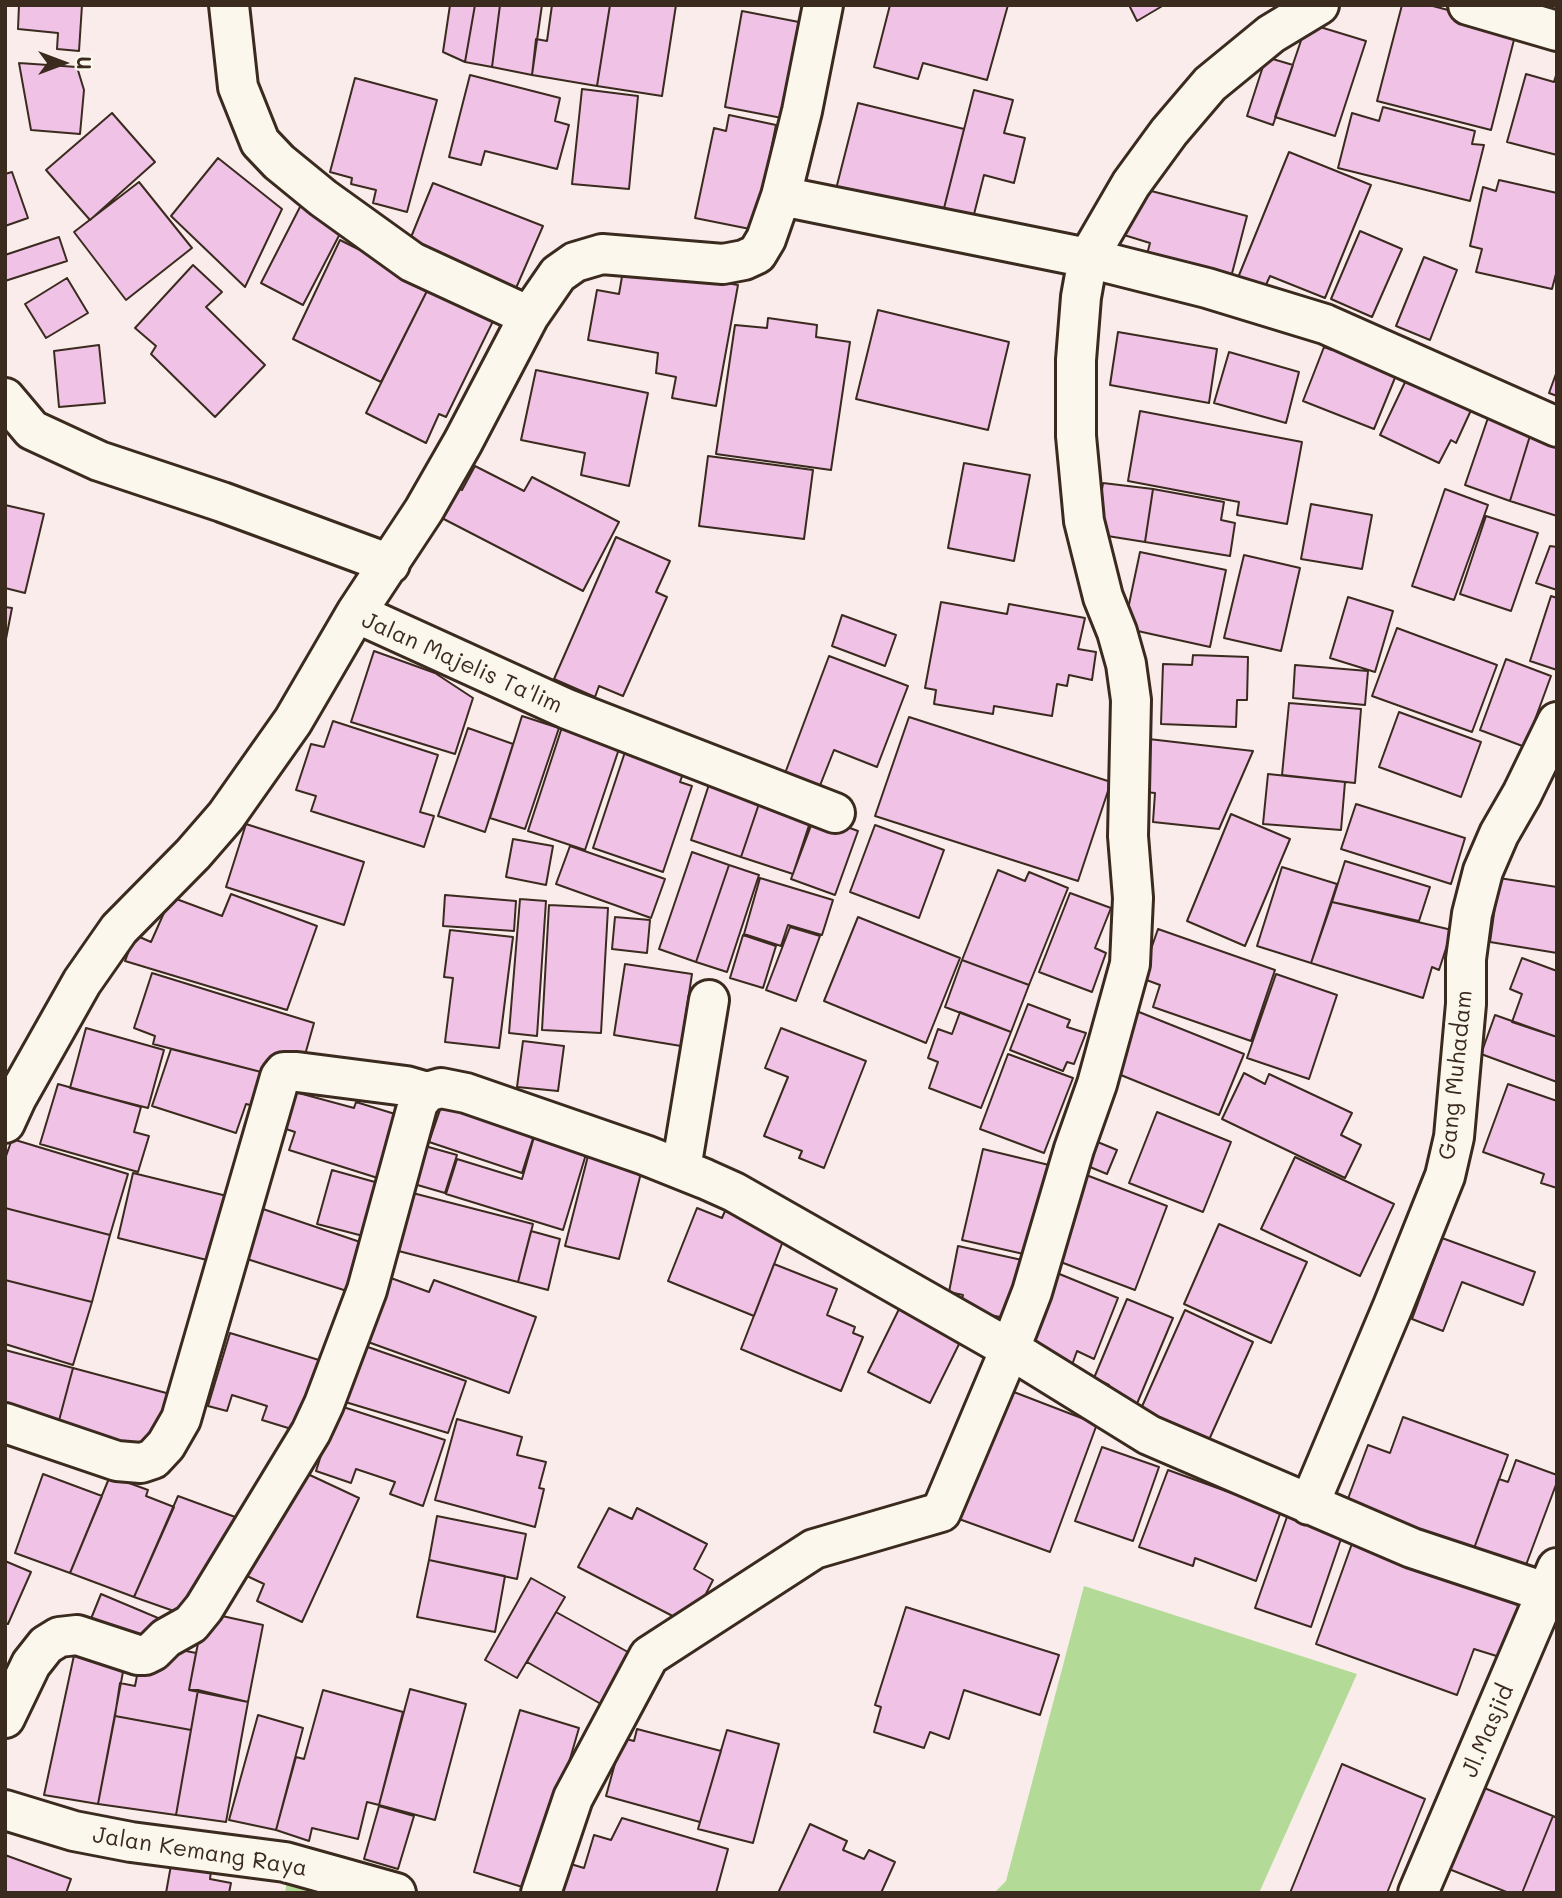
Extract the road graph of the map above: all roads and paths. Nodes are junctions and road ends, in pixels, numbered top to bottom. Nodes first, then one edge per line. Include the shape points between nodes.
1 (229, 5) edge
2 (823, 5) edge
3 (1319, 5) edge
4 (1468, 5) edge
5 (1557, 31) edge
6 (781, 196) junction
7 (1088, 258) junction
8 (529, 316) junction
9 (5, 398) edge
10 (1557, 427) edge
11 (390, 564) junction
12 (356, 613) junction
13 (1557, 722) edge
14 (835, 813) dead end
15 (709, 1000) dead end
16 (427, 1092) junction
17 (5, 1123) edge
18 (681, 1169) junction
19 (1010, 1349) junction
20 (5, 1423) edge
21 (1309, 1505) junction
22 (1552, 1581) edge
23 (1544, 1633) edge
24 (5, 1718) edge
25 (5, 1810) edge
26 (396, 1893) edge
27 (541, 1893) edge
28 (1418, 1893) edge

1 - 8 street via 237,87 260,142 323,198 412,262
2 - 6 street
3 - 7 street via 1271,34 1210,83 1131,184
4 - 5 street
6 - 7 street
6 - 8 street via 757,254 723,264 602,254 575,262 558,274
7 - 10 street via 1325,324
7 - 19 street via 1076,360 1076,436 1084,521 1126,664 1131,700 1130,964 1097,1084
8 - 11 street via 463,442
9 - 11 street via 32,430 99,461
11 - 12 street
12 - 14 street, Jalan Majelis Ta'lim via 567,709
12 - 17 street, Jalan Majelis Ta'lim via 293,721 249,785 193,854 120,929 82,982
13 - 21 street, Gang Muhadam via 1499,834 1472,914 1454,1137 1445,1176
15 - 18 street
16 - 18 street via 441,1088 466,1093
16 - 20 street via 297,1072 284,1072 280,1077 181,1419 153,1459 117,1461
16 - 24 street via 418,1103 367,1290 324,1404 204,1608 191,1624 145,1655 77,1635 60,1637 46,1645 31,1664
18 - 19 street via 734,1192
19 - 21 street via 1149,1435
19 - 27 street via 941,1512 814,1549 649,1656 573,1798
21 - 22 street via 1412,1548
22 - 23 street, Jl.Masjid
23 - 28 street, Jl.Masjid
25 - 26 street, Jalan Kemang Raya via 131,1842 285,1862

